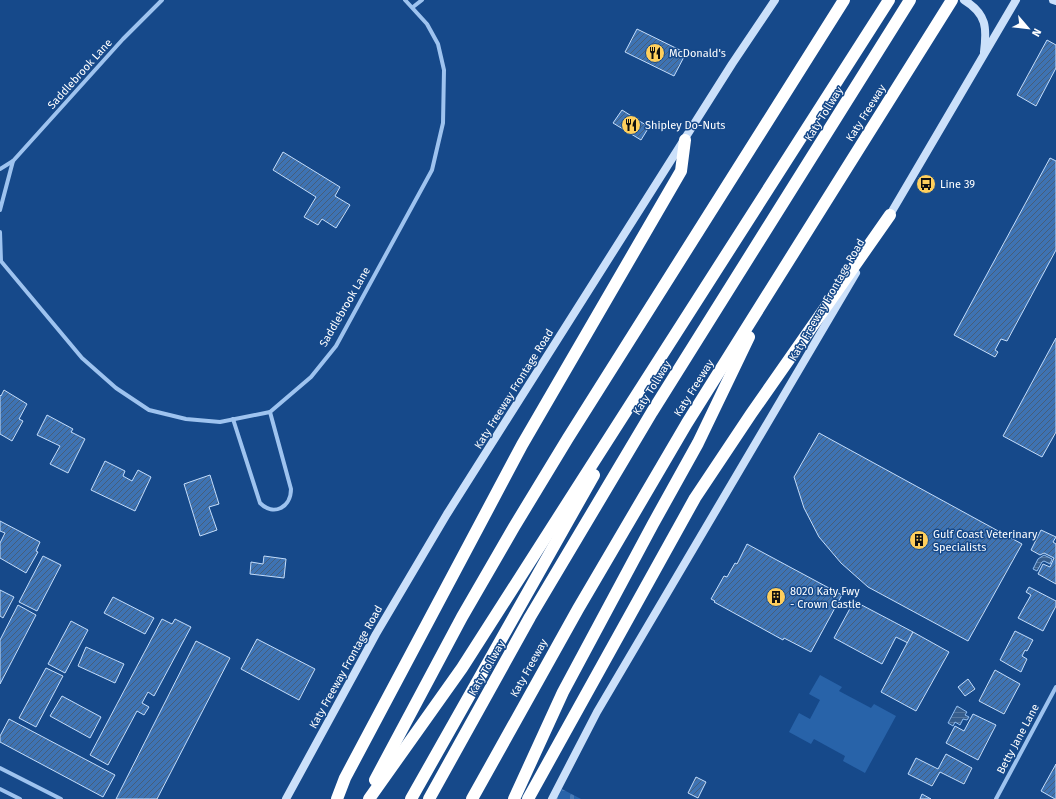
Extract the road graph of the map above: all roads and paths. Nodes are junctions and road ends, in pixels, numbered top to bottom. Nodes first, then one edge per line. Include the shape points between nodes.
1 (162, 0) edge
2 (404, 0) edge
3 (422, 0) edge
4 (775, 0) edge
5 (844, 0) edge
6 (889, 0) edge
7 (952, 0) edge
8 (964, 0) edge
9 (1016, 0) edge
10 (909, 2) edge
11 (413, 7) junction
12 (984, 55) junction
13 (684, 140) junction
14 (13, 161) junction
15 (0, 170) edge
16 (0, 210) edge
17 (890, 215) junction
18 (0, 232) edge
19 (1, 261) edge
20 (774, 286) junction
21 (668, 344) junction
22 (270, 412) junction
23 (233, 420) junction
24 (1056, 688) edge
25 (0, 768) edge
26 (0, 788) edge
27 (20, 799) edge
28 (61, 799) edge
29 (286, 799) edge
30 (337, 799) edge
31 (365, 799) edge
32 (369, 799) edge
33 (411, 799) edge
34 (429, 799) edge
35 (472, 799) edge
36 (514, 799) edge
37 (528, 799) edge
38 (552, 799) edge
39 (996, 799) edge

1 - 14 street, Saddlebrook Lane via 123,39
2 - 11 street, Saddlebrook Lane
3 - 11 street
4 - 13 main road, Katy Freeway Frontage Road
5 - 31 highway via 514,527 455,630
6 - 21 highway, Katy Tollway
7 - 20 highway, Katy Freeway
8 - 12 main road via 982,16 986,35
9 - 12 main road, Katy Freeway Frontage Road
10 - 34 highway, Katy Tollway via 623,460 495,678
11 - 22 street, Saddlebrook Lane via 427,24 438,44 444,70 443,123 432,170 336,346 311,377
12 - 17 main road, Katy Freeway Frontage Road
13 - 29 main road, Katy Freeway Frontage Road via 448,514 376,634
13 - 30 highway via 680,171 522,445 345,778
14 - 15 street, Saddlebrook Lane
14 - 16 street, Saddlebrook Lane
17 - 37 highway via 695,498
17 - 38 main road, Katy Freeway Frontage Road via 597,712
18 - 19 street, Saddlebrook Lane
19 - 23 street, Saddlebrook Lane via 82,358 116,388 148,410 186,419 220,422
20 - 35 highway, Katy Freeway via 635,509
20 - 36 highway via 698,443 563,692
21 - 32 highway via 462,668
21 - 33 highway
22 - 23 street, Saddlebrook Lane
22 - 23 street via 291,489 286,504 278,509 268,509 260,503
24 - 39 street, Betty Jane Lane
25 - 28 street
26 - 27 street

